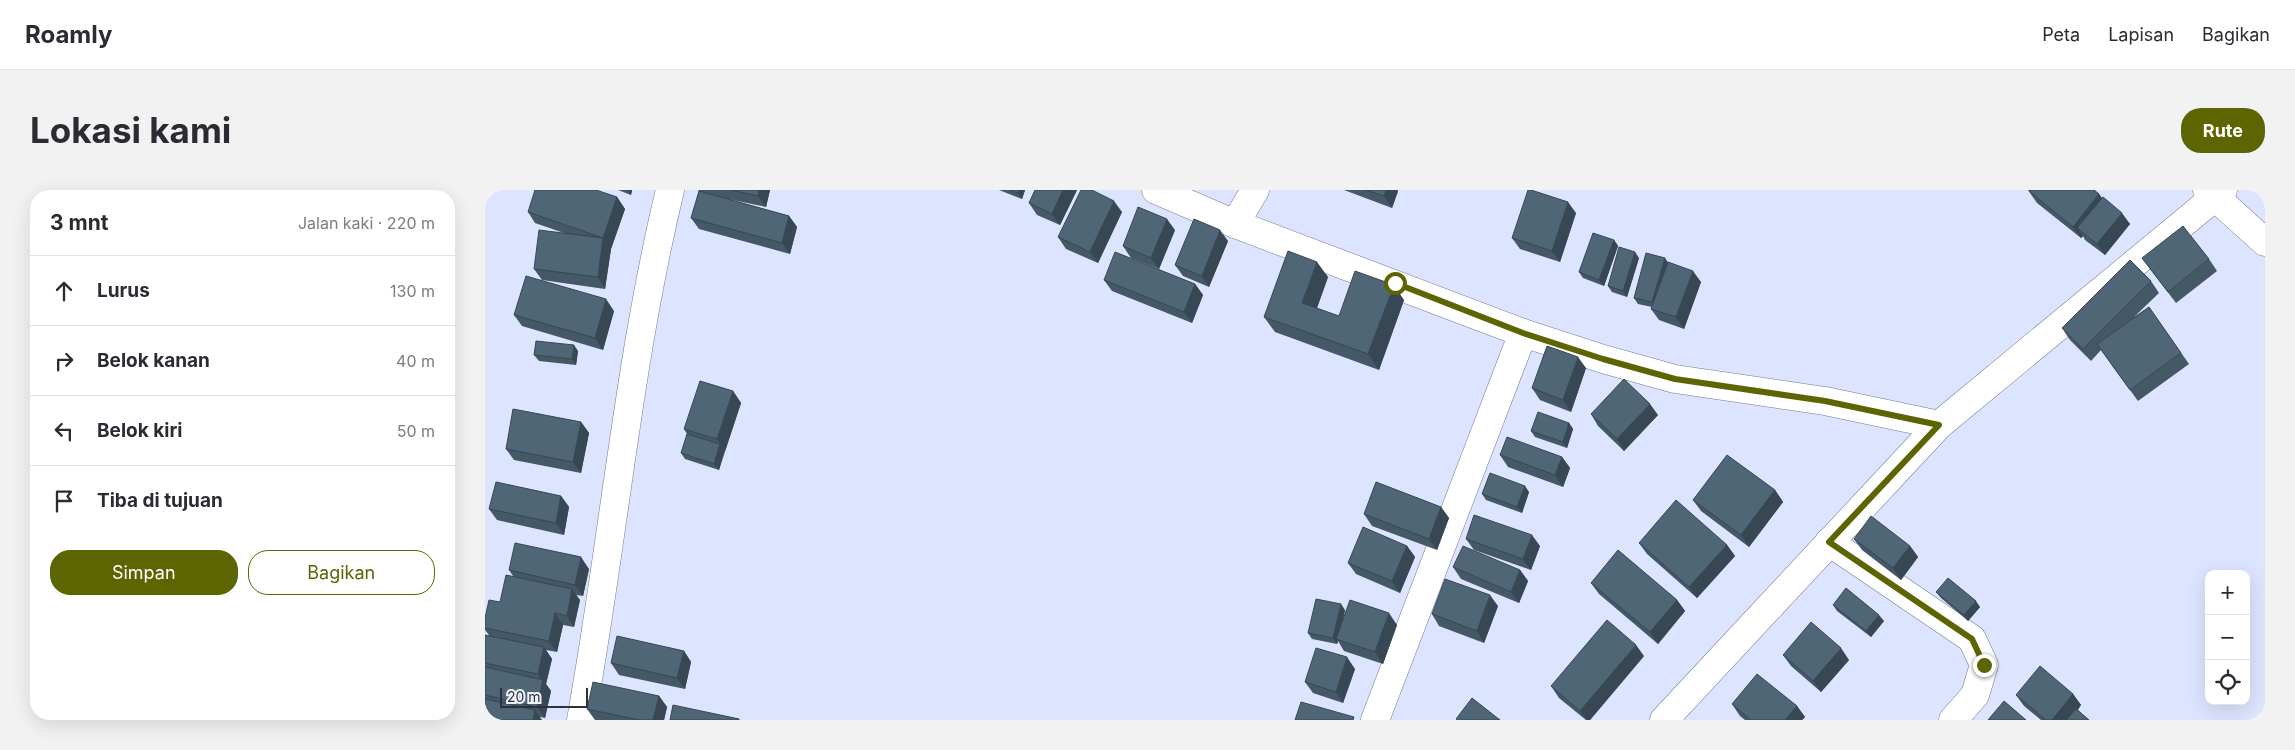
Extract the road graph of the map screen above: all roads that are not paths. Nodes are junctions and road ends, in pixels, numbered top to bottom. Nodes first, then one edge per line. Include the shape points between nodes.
1 (670, 190) edge
2 (1156, 190) edge
3 (1255, 190) edge
4 (2215, 192) edge
5 (1235, 224) junction
6 (2265, 242) edge
7 (1523, 333) junction
8 (1939, 425) junction
9 (1829, 542) junction
10 (581, 720) edge
11 (1375, 720) edge
12 (1664, 720) edge
13 (1953, 720) edge

1 - 10 street via 637,362
2 - 5 street
3 - 5 street
4 - 6 street
4 - 8 street
5 - 7 street
7 - 8 street via 1675,379 1825,401
7 - 11 street
8 - 9 street
9 - 12 street
9 - 13 street via 1972,639 1984,665 1975,695

